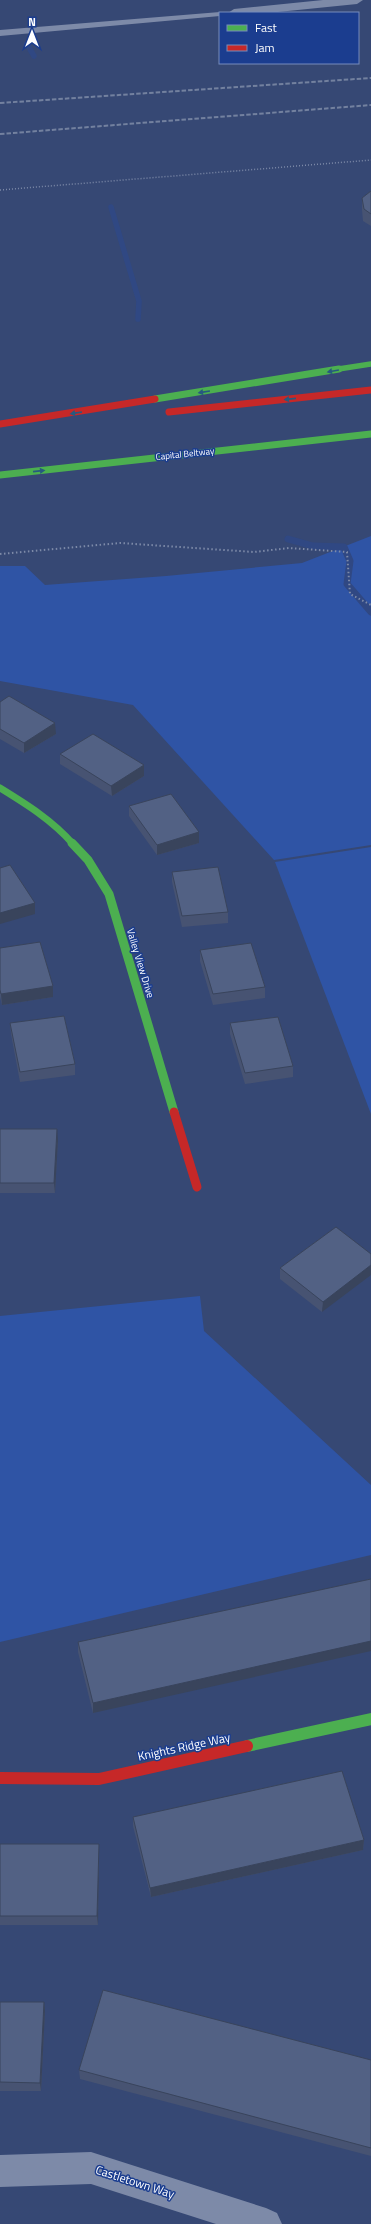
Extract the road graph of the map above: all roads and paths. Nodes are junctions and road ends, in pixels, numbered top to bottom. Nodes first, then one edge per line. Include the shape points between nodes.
1 (357, 0) edge
2 (243, 12) edge
3 (219, 14) edge
4 (0, 33) edge
5 (371, 160) edge
6 (0, 190) edge
7 (371, 364) edge
8 (371, 390) edge
9 (158, 413) dead end
10 (71, 422) dead end
11 (0, 424) edge
12 (0, 430) edge
13 (371, 434) edge
14 (371, 441) edge
15 (206, 452) junction
16 (0, 475) edge
17 (0, 554) edge
18 (371, 605) edge
19 (0, 788) edge
20 (197, 1187) dead end
21 (371, 1719) edge
22 (0, 1778) edge
23 (0, 2171) edge
24 (266, 2224) edge

1 - 2 street
3 - 4 lane
5 - 6 path
7 -> 11 main road
8 -> 9 main road
10 - 12 main road
13 - 15 main road, Capital Beltway
14 - 15 main road
16 -> 15 main road, Capital Beltway
17 - 18 path via 120,543 254,552 289,548 347,552 350,594
19 - 20 main road, Valley View Drive via 47,817 74,841 95,868 108,894
21 - 22 main road, Knights Ridge Way via 98,1778
23 - 24 street, Castletown Way via 91,2168

